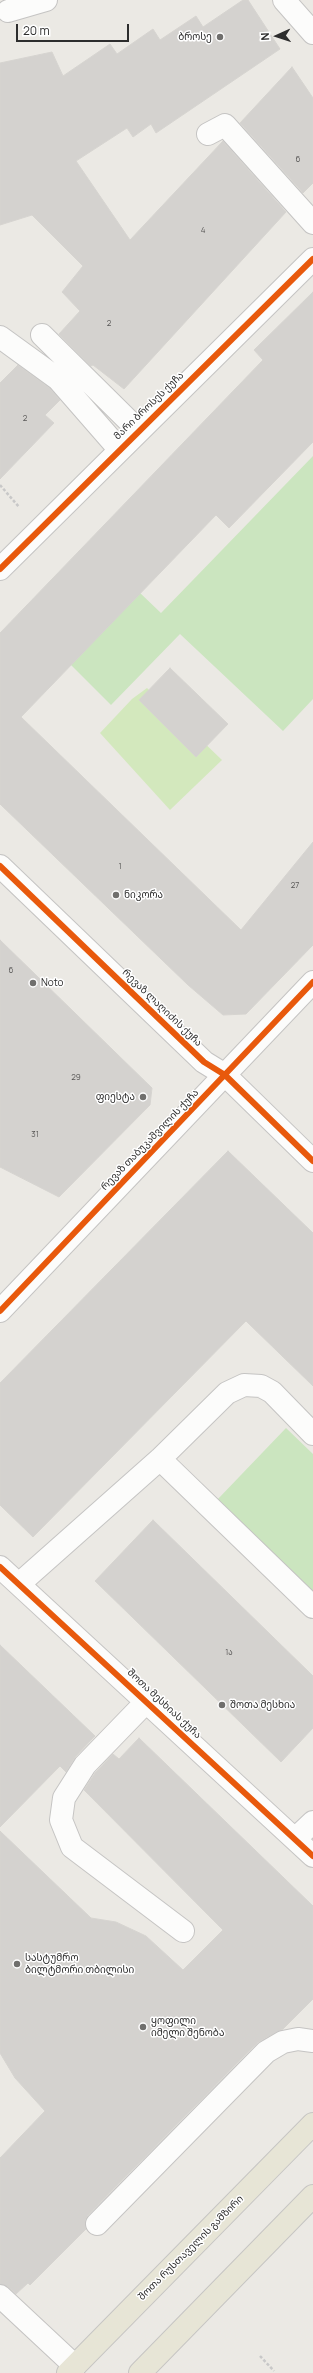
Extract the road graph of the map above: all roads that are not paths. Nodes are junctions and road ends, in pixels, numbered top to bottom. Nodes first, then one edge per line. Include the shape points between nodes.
1 (46, 0) edge
2 (284, 0) edge
3 (8, 11) dead end
4 (313, 33) edge
5 (208, 134) dead end
6 (313, 223) edge
7 (313, 259) edge
8 (42, 335) dead end
9 (0, 338) edge
10 (139, 431) junction
11 (119, 449) junction
12 (0, 569) edge
13 (2, 872) edge
14 (313, 982) edge
15 (225, 1075) junction
16 (313, 1161) edge
17 (0, 1311) edge
18 (313, 1434) edge
19 (160, 1459) junction
20 (0, 1567) edge
21 (19, 1584) junction
22 (313, 1607) edge
23 (147, 1701) junction
24 (313, 1822) edge
25 (295, 1839) junction
26 (313, 1856) edge
27 (183, 1931) dead end
28 (313, 2041) edge
29 (313, 2124) edge
30 (313, 2196) edge
31 (97, 2224) dead end
32 (0, 2296) edge
33 (72, 2370) edge
34 (140, 2373) edge

1 - 3 street
2 - 4 street
5 - 6 street via 226,125
7 - 10 street, მარი ბროსეს ქუჩა
8 - 10 street
9 - 11 street via 58,379
10 - 11 street, მარი ბროსეს ქუჩა
11 - 12 street, მარი ბროსეს ქუჩა
13 - 15 street, რევაზ ლაღიძის ქუჩა via 204,1062
14 - 15 street, რევაზ თაბუკაშვილის ქუჩა
15 - 16 street, რევაზ ლაღიძის ქუჩა
15 - 17 street, რევაზ თაბუკაშვილის ქუჩა
18 - 19 street via 272,1392 261,1386 244,1385 227,1393
19 - 21 street
19 - 22 street
20 - 21 street, შოთა მესხიას ქუჩა
21 - 23 street, შოთა მესხიას ქუჩა
23 - 25 street, შოთა მესხიას ქუჩა
23 - 27 street via 85,1765 64,1798 61,1820 72,1847
24 - 25 street
25 - 26 street, შოთა მესხიას ქუჩა
28 - 31 street via 298,2039 283,2042 266,2052
29 - 33 main road, შოთა რუსთაველის გამზირი
30 - 34 main road
32 - 33 street

